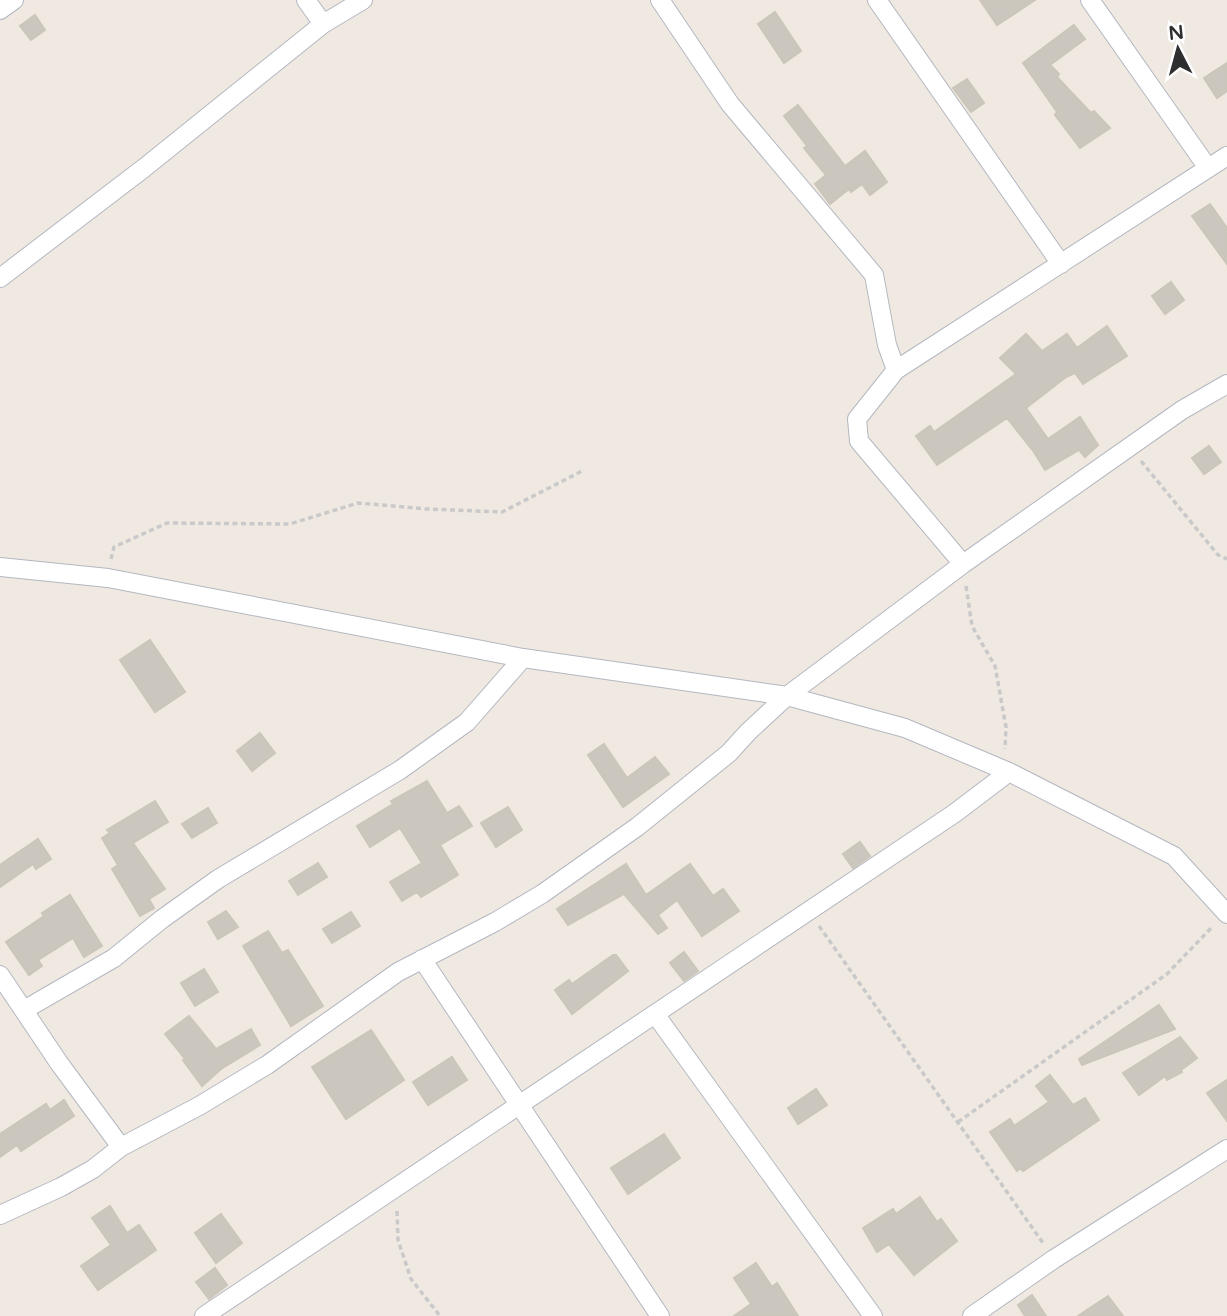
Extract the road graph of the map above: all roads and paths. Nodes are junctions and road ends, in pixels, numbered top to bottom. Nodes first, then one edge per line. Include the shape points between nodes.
1 (15, 0) edge
2 (306, 0) edge
3 (363, 0) edge
4 (660, 0) edge
5 (877, 0) edge
6 (1090, 0) edge
7 (0, 10) edge
8 (323, 24) junction
9 (1227, 156) edge
10 (1208, 168) junction
11 (1061, 264) junction
12 (0, 278) edge
13 (897, 370) junction
14 (1227, 384) edge
15 (1130, 448) junction
16 (584, 470) dead end
17 (1227, 559) edge
18 (963, 564) junction
19 (0, 567) edge
20 (108, 578) junction
21 (523, 658) junction
22 (787, 696) junction
23 (1009, 772) junction
24 (808, 912) junction
25 (1226, 913) edge
26 (422, 959) junction
27 (0, 975) edge
28 (24, 1010) junction
29 (655, 1014) junction
30 (519, 1105) junction
31 (958, 1122) junction
32 (121, 1147) junction
33 (1227, 1149) edge
34 (395, 1188) junction
35 (0, 1214) edge
36 (1054, 1259) junction
37 (204, 1316) edge
38 (440, 1316) edge
39 (660, 1316) edge
40 (873, 1316) edge
41 (972, 1316) edge

1 - 7 street
2 - 8 street
3 - 8 street
4 - 13 street via 730,104 874,275 887,345
5 - 11 street
6 - 10 street
8 - 12 street
9 - 10 street
10 - 11 street
11 - 13 street
13 - 18 street via 857,419 859,441
14 - 15 street
15 - 17 path via 1218,555
15 - 18 street
16 - 20 path via 502,512 358,503 290,524 167,523 114,547
18 - 22 street
18 - 23 path via 972,626 995,666
19 - 20 street
20 - 21 street
21 - 22 street
21 - 28 street via 467,722 400,770 218,879 114,958
22 - 23 street via 905,728
22 - 26 street via 729,753 593,859 495,922
23 - 24 street
23 - 25 street via 1174,856
24 - 29 street
24 - 31 path
25 - 31 path via 1167,974
26 - 30 street
26 - 32 street via 267,1065
27 - 28 street
28 - 32 street
29 - 30 street
29 - 40 street
30 - 34 street
30 - 39 street
31 - 36 path
32 - 35 street via 82,1175
33 - 36 street
34 - 37 street
34 - 38 path via 398,1240 411,1279
36 - 41 street

